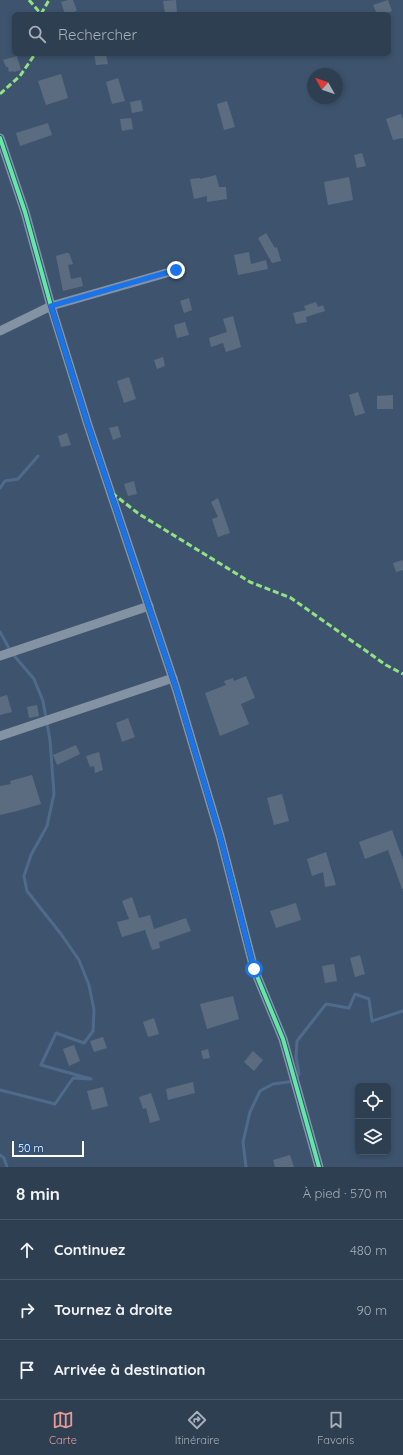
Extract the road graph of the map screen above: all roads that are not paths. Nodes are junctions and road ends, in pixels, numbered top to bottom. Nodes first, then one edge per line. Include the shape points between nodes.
1 (0, 138) edge
2 (176, 270) dead end
3 (51, 306) junction
4 (0, 331) edge
5 (148, 606) junction
6 (0, 656) edge
7 (173, 678) junction
8 (0, 736) edge
9 (319, 1167) edge

1 - 3 street via 25,212
2 - 3 street
3 - 4 street
3 - 5 street
5 - 6 street
5 - 7 street
7 - 8 street
7 - 9 street via 220,836 254,969 283,1039

